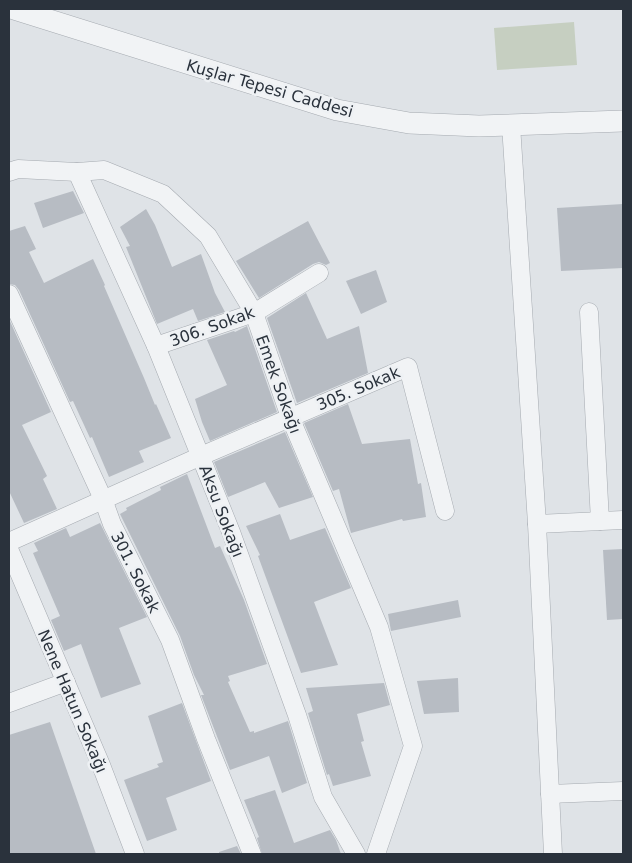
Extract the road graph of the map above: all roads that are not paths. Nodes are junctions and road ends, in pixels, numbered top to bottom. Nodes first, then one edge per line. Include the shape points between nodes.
1 (14, 9) edge
2 (623, 121) edge
3 (511, 125) junction
4 (9, 172) edge
5 (77, 172) junction
6 (319, 274) dead end
7 (9, 294) edge
8 (590, 312) dead end
9 (254, 313) junction
10 (156, 346) junction
11 (290, 418) junction
12 (200, 456) junction
13 (103, 500) junction
14 (445, 511) dead end
15 (623, 520) edge
16 (600, 521) junction
17 (537, 524) junction
18 (9, 542) edge
19 (11, 559) edge
20 (66, 682) junction
21 (9, 703) edge
22 (623, 791) edge
23 (550, 794) junction
24 (135, 854) edge
25 (252, 854) edge
26 (356, 854) edge
27 (376, 854) edge
28 (553, 854) edge

1 - 3 street, Kuşlar Tepesi Caddesi via 337,110 409,123
2 - 3 street, Kuşlar Tepesi Caddesi
3 - 17 street
4 - 5 street, Emek Sokağı via 18,169
5 - 9 street, Emek Sokağı via 104,170 163,194 208,236
5 - 10 street, Aksu Sokağı
6 - 9 street, 306. Sokak
7 - 13 street, 301. Sokak
8 - 16 street
9 - 10 street, 306. Sokak
9 - 11 street, Emek Sokağı
10 - 12 street, Aksu Sokağı
11 - 12 street, 305. Sokak
11 - 14 street, 305. Sokak via 408,367
11 - 27 street, Emek Sokağı via 379,628 413,746
12 - 13 street, 305. Sokak
12 - 26 street, Aksu Sokağı via 231,532 323,797
13 - 18 street, 305. Sokak
13 - 25 street, 301. Sokak via 170,640
15 - 16 street
16 - 17 street
17 - 23 street
19 - 20 street, Nene Hatun Sokağı
20 - 21 street
20 - 24 street, Nene Hatun Sokağı
22 - 23 street
23 - 28 street

